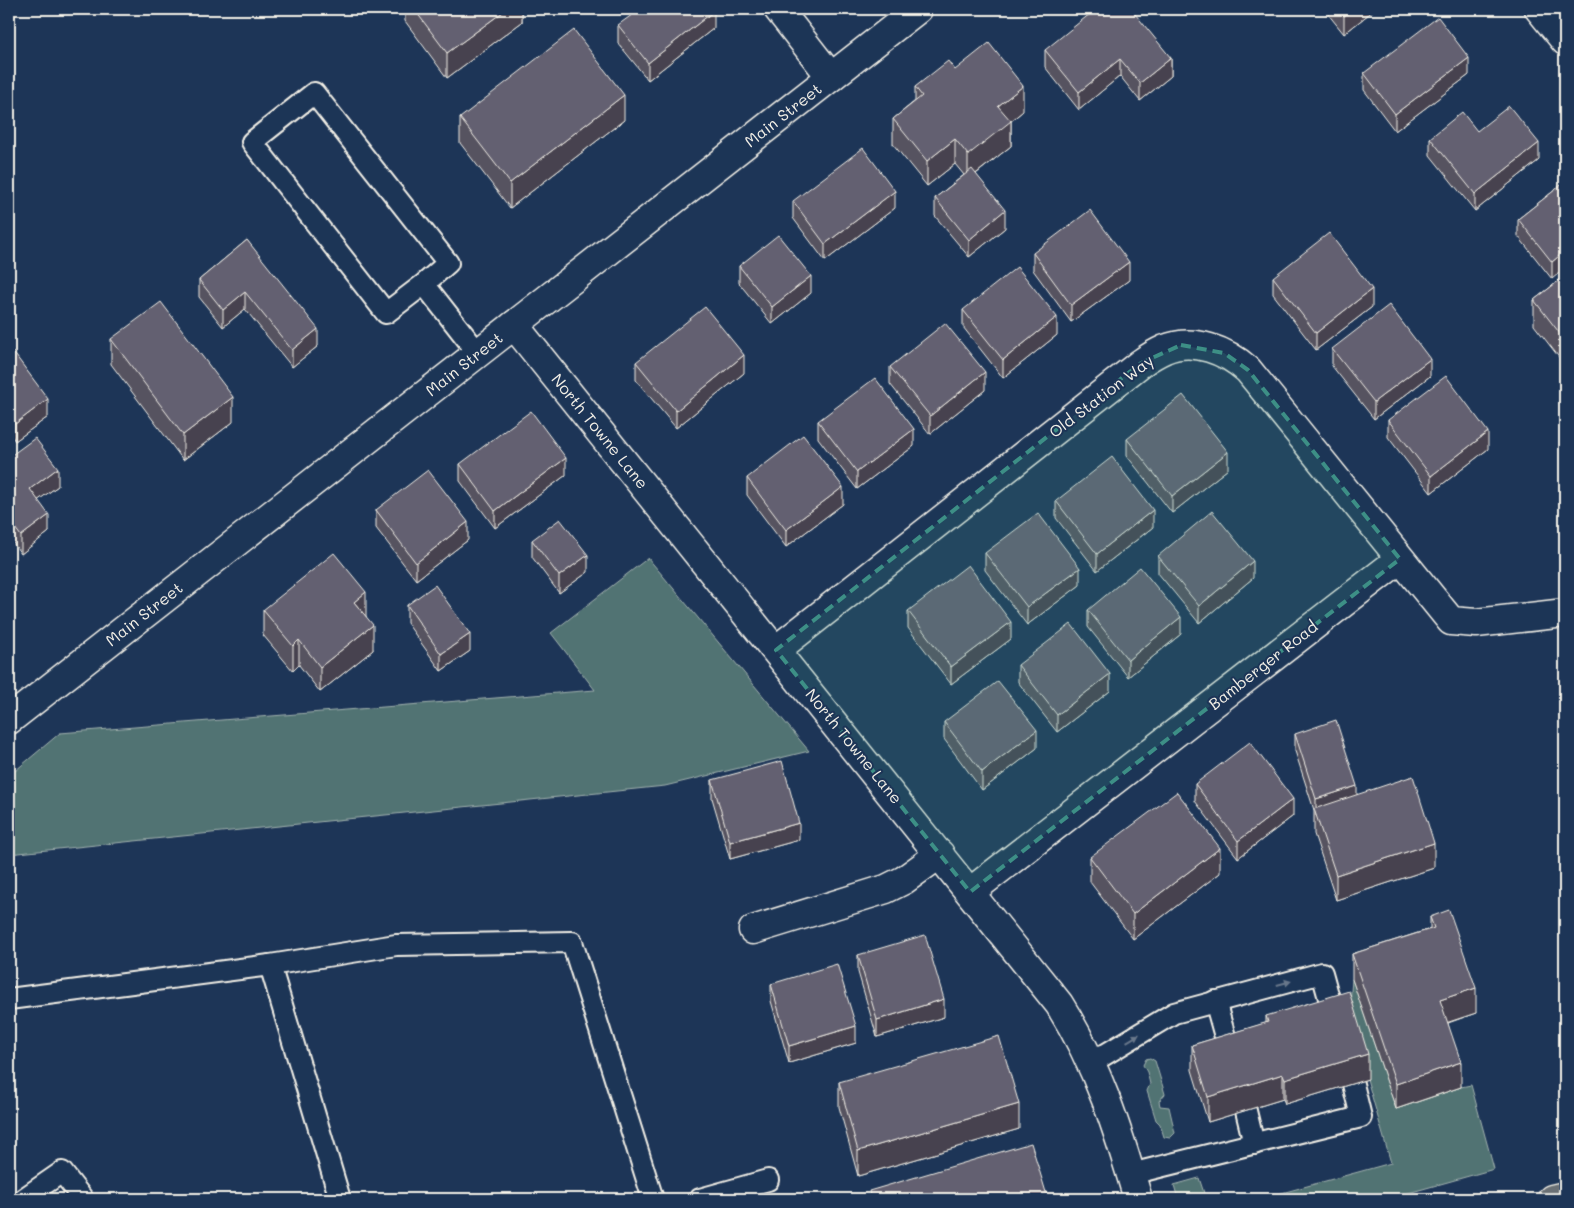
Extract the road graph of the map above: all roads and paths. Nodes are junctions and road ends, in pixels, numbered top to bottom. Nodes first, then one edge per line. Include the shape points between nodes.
1 (778, 9) edge
2 (918, 9) edge
3 (1539, 9) edge
4 (1565, 41) edge
5 (831, 77) junction
6 (424, 284) junction
7 (514, 325) junction
8 (478, 353) junction
9 (1400, 559) junction
10 (1565, 613) edge
11 (776, 650) junction
12 (9, 720) edge
13 (940, 854) junction
14 (970, 892) junction
15 (753, 930) dead end
16 (270, 965) junction
17 (9, 999) edge
18 (1215, 1002) junction
19 (1335, 1020) edge
20 (1231, 1058) edge
21 (1091, 1063) junction
22 (1353, 1084) edge
23 (1246, 1111) edge
24 (1254, 1144) junction
25 (768, 1180) dead end
26 (1135, 1187) edge
27 (1565, 1196) edge
28 (23, 1199) edge
29 (83, 1199) edge
30 (340, 1199) edge
31 (653, 1199) edge
32 (700, 1199) edge
33 (1552, 1199) edge

1 - 5 street
2 - 5 street, Main Street
3 - 4 street
5 - 7 street, Main Street
6 - 6 lane via 386,313 252,142 314,93 448,263
6 - 8 lane
7 - 8 street, Main Street
7 - 11 street, North Towne Lane
8 - 12 street, Main Street
9 - 10 street via 1450,621 1476,623
9 - 11 street, Old Station Way via 1248,370 1224,353 1194,345 1181,346 1166,349 1141,363
9 - 14 street, Bamberger Road
11 - 13 street, North Towne Lane
13 - 14 street, North Towne Lane
13 - 15 street via 886,889
14 - 21 street, North Towne Lane via 1059,1004
16 - 17 lane
16 - 30 lane
16 - 31 lane via 396,945 572,942
18 -> 19 lane via 1322,973
18 - 20 lane
21 -> 18 lane via 1174,1013
21 - 26 street, North Towne Lane via 1105,1093
22 - 24 lane via 1362,1117
23 - 24 lane
24 - 26 lane
25 - 32 lane
27 - 33 main road
28 - 29 lane via 62,1172

